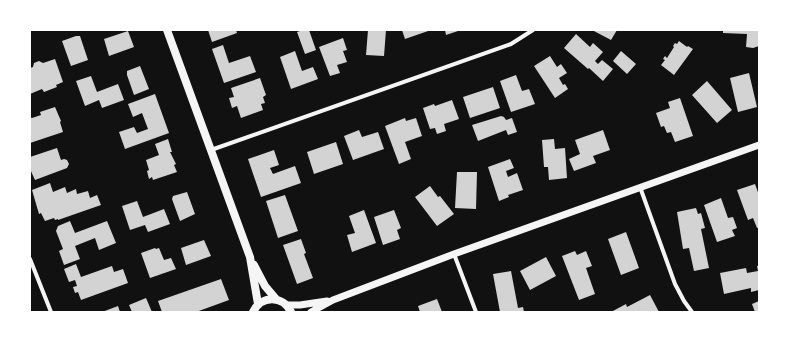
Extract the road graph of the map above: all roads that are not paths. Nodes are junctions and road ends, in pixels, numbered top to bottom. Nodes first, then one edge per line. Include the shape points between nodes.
1 (167, 30) edge
2 (533, 30) edge
3 (759, 145) edge
4 (211, 150) junction
5 (640, 187) junction
6 (454, 254) junction
7 (250, 257) junction
8 (30, 259) edge
9 (276, 299) junction
10 (333, 300) junction
11 (258, 304) junction
12 (289, 308) edge
13 (51, 312) edge
14 (253, 312) edge
15 (311, 312) edge
16 (476, 312) edge
17 (692, 312) edge

1 - 4 main road
2 - 4 street via 511,44
3 - 5 street
4 - 7 main road
5 - 6 street
5 - 17 street via 675,284
6 - 10 street
6 - 16 street
7 - 9 main road via 265,286
7 - 11 main road
8 - 13 street
9 - 11 main road
9 - 12 main road
10 - 12 street
10 - 15 street
11 - 14 main road

